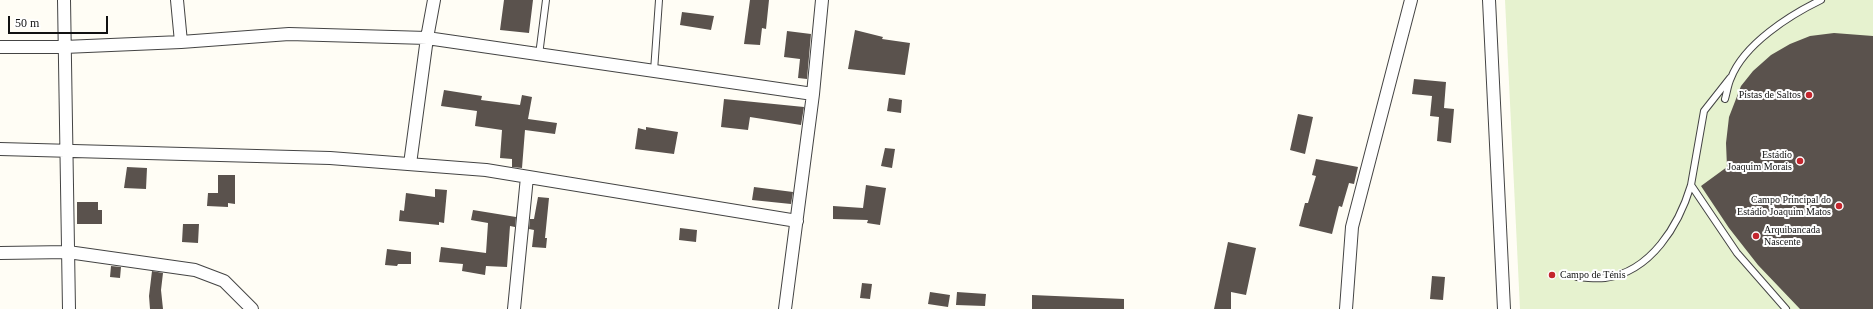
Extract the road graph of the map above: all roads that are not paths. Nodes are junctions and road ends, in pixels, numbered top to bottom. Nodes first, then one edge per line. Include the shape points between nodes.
1 (64, 0) edge
2 (177, 0) edge
3 (434, 0) edge
4 (546, 0) edge
5 (659, 0) edge
6 (822, 0) edge
7 (1410, 0) edge
8 (1489, 0) edge
9 (1821, 0) edge
10 (427, 38) junction
11 (180, 42) junction
12 (0, 47) edge
13 (64, 47) junction
14 (539, 55) junction
15 (654, 71) junction
16 (1730, 78) junction
17 (813, 94) junction
18 (1725, 99) dead end
19 (0, 149) edge
20 (66, 149) junction
21 (410, 164) junction
22 (527, 177) junction
23 (1691, 185) junction
24 (797, 221) junction
25 (68, 252) junction
26 (0, 253) edge
27 (1577, 277) dead end
28 (69, 309) edge
29 (252, 309) edge
30 (514, 309) edge
31 (785, 309) edge
32 (1346, 309) edge
33 (1504, 309) edge
34 (1786, 309) edge

1 - 13 street
2 - 11 street
3 - 10 street
4 - 14 lane
5 - 15 lane
6 - 17 street
7 - 32 street via 1352,227
8 - 33 street
9 - 16 lane via 1768,34 1747,53
10 - 11 street via 289,34
10 - 14 street
10 - 21 street
11 - 13 street
12 - 13 street
13 - 20 street
14 - 15 street
15 - 17 street
16 - 18 lane
16 - 23 lane via 1704,111
17 - 24 street
19 - 20 street
20 - 21 street via 330,158
20 - 25 street
21 - 22 street via 486,170
22 - 24 street
22 - 30 street
23 - 27 lane via 1674,227 1644,262 1623,273 1604,278
23 - 34 lane via 1737,253
24 - 31 street
25 - 26 street
25 - 28 street
25 - 29 street via 196,270 224,280

